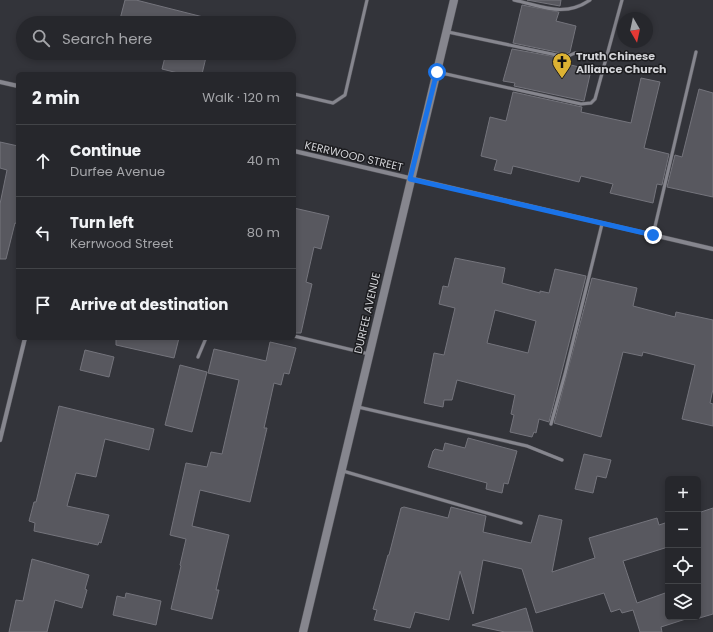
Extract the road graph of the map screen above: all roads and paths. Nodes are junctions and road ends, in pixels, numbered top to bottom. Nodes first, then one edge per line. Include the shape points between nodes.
1 (367, 0) edge
2 (454, 0) edge
3 (514, 0) edge
4 (590, 0) edge
5 (622, 0) edge
6 (446, 31) junction
7 (696, 52) dead end
8 (606, 58) junction
9 (437, 72) junction
10 (0, 82) edge
11 (16, 86) edge
12 (296, 94) edge
13 (296, 151) edge
14 (410, 179) junction
15 (602, 224) junction
16 (653, 235) junction
17 (713, 249) edge
18 (296, 336) edge
19 (25, 340) edge
20 (205, 340) edge
21 (369, 354) junction
22 (198, 357) dead end
23 (356, 407) junction
24 (551, 424) dead end
25 (0, 440) edge
26 (562, 460) dead end
27 (341, 470) junction
28 (521, 523) dead end
29 (303, 632) edge

1 - 12 lane via 345,95 333,103
2 - 6 main road, DURFEE AVENUE
3 - 4 lane via 563,11 581,6
5 - 8 lane
6 - 8 lane via 566,57 575,53
6 - 9 main road, DURFEE AVENUE
7 - 16 lane
8 - 9 lane via 595,99 591,103 581,104
9 - 14 main road, DURFEE AVENUE
10 - 11 street
13 - 14 street, KERRWOOD STREET
14 - 15 street, KERRWOOD STREET
14 - 21 main road, DURFEE AVENUE
15 - 16 street, KERRWOOD STREET
15 - 24 lane
16 - 17 street, KERRWOOD STREET
18 - 21 lane
19 - 25 street
20 - 22 lane
21 - 23 main road, DURFEE AVENUE
23 - 26 lane via 527,446
23 - 27 main road, DURFEE AVENUE
27 - 28 lane
27 - 29 main road, DURFEE AVENUE

